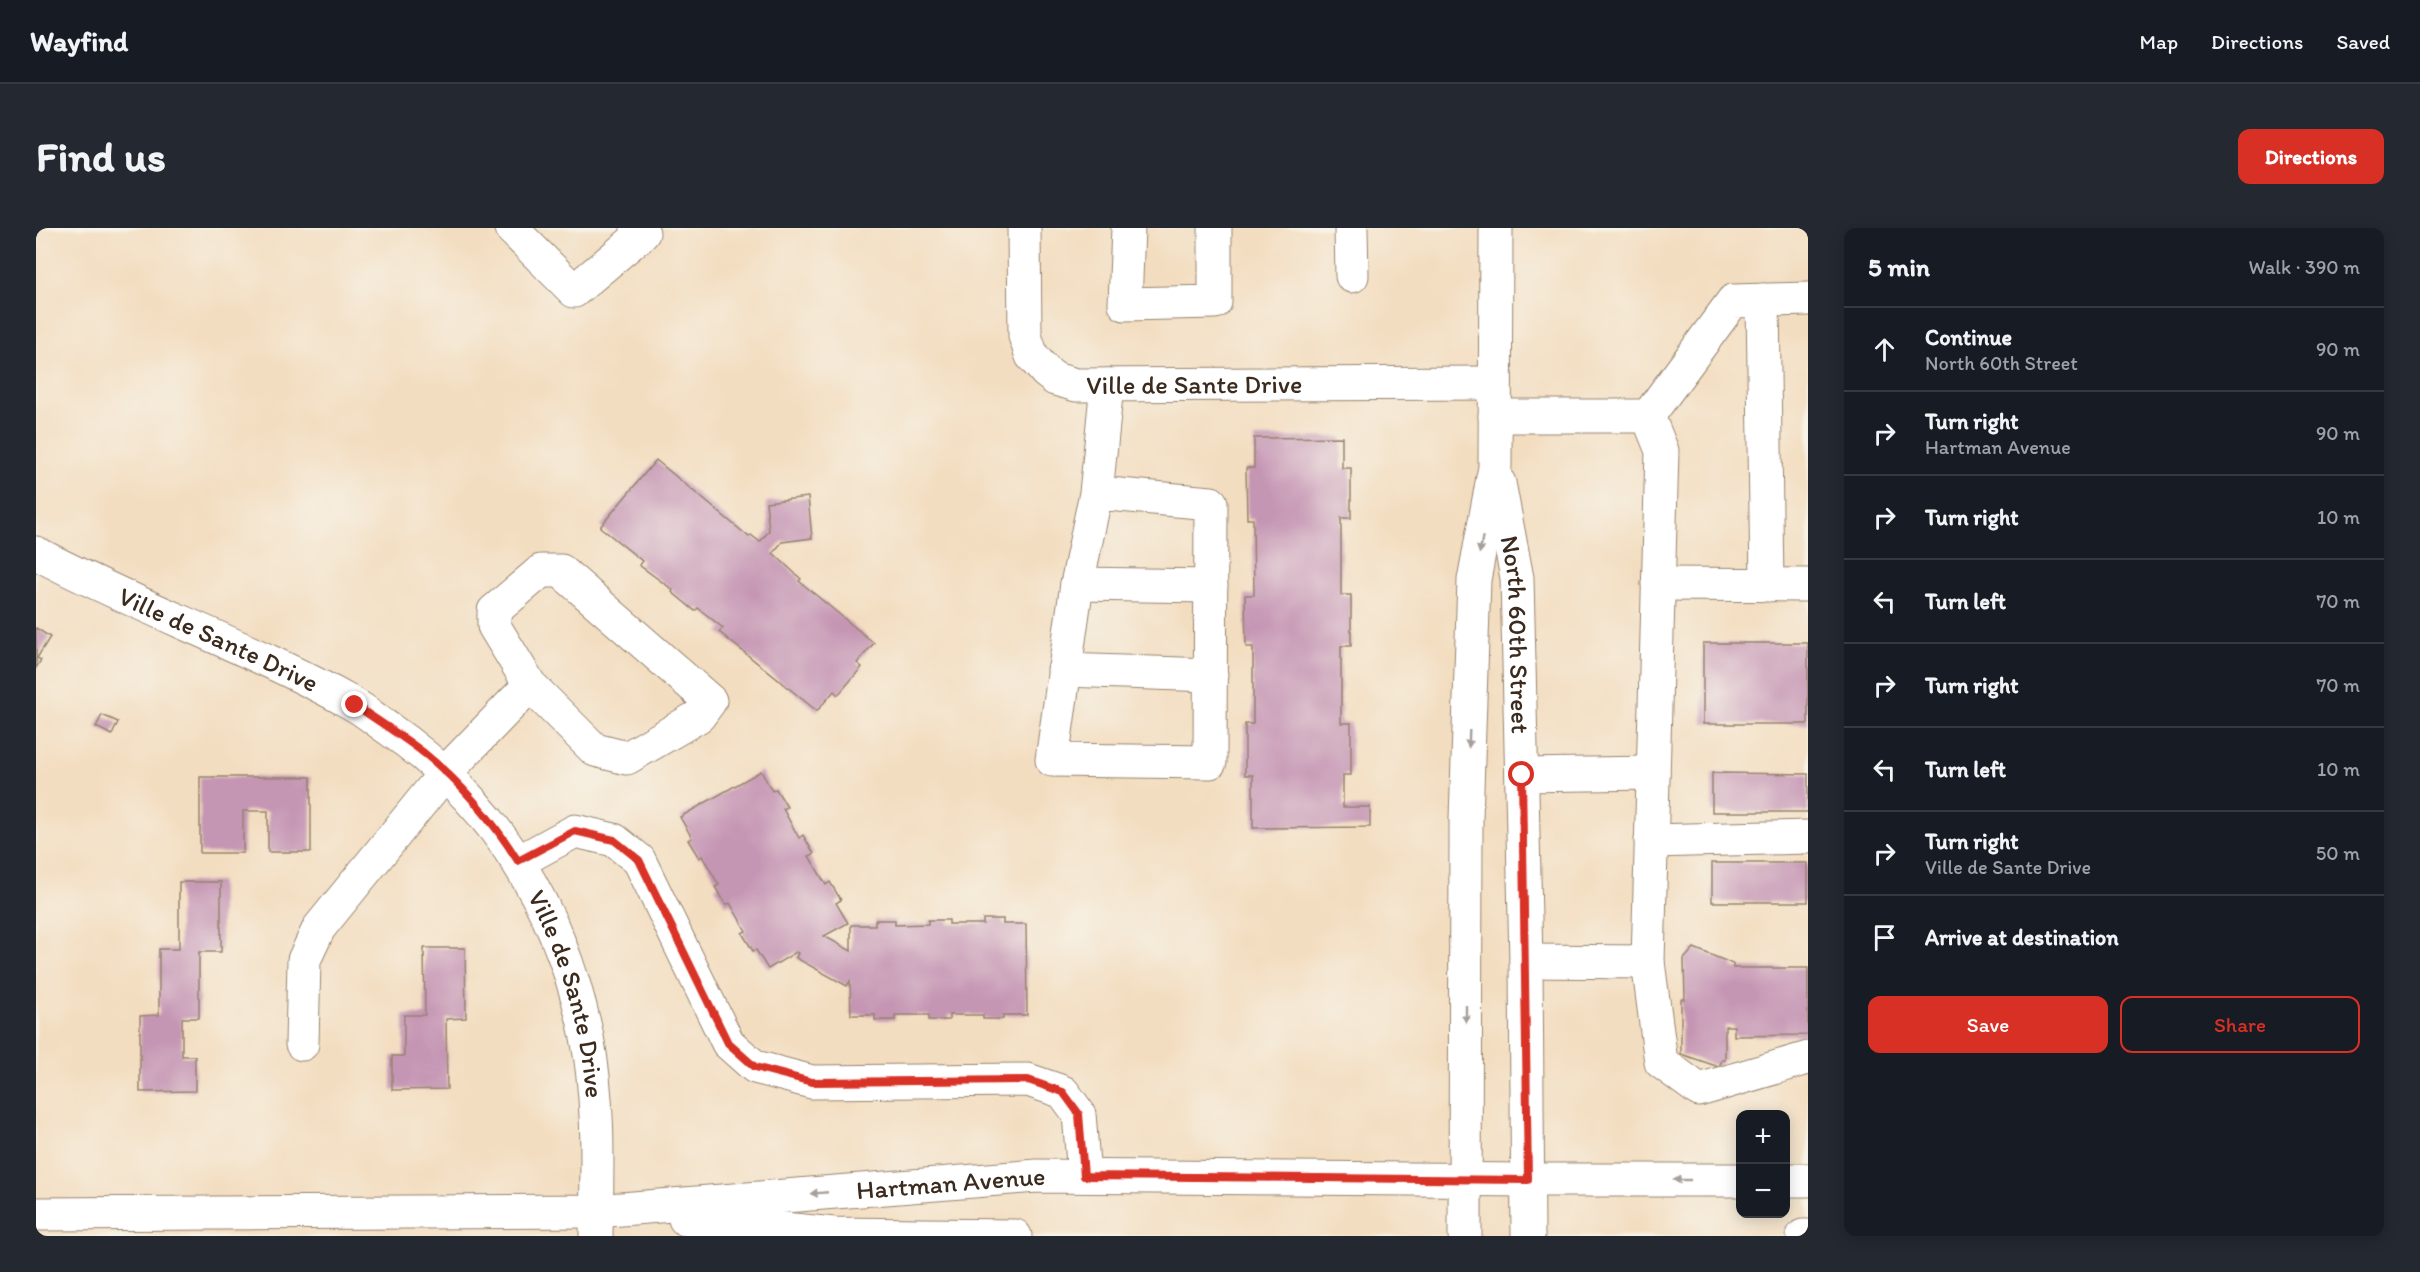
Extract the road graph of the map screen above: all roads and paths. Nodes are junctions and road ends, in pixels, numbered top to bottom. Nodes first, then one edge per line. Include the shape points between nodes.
1 (511, 228) edge
2 (637, 228) edge
3 (1024, 228) edge
4 (1128, 228) edge
5 (1215, 228) edge
6 (1351, 228) edge
7 (1496, 228) edge
8 (1352, 276) dead end
9 (1808, 298) edge
10 (1762, 300) junction
11 (1496, 383) junction
12 (1107, 386) junction
13 (1496, 416) junction
14 (1648, 416) junction
15 (1496, 467) junction
16 (1096, 493) junction
17 (36, 553) edge
18 (1077, 584) junction
19 (1658, 584) junction
20 (1767, 585) junction
21 (1808, 585) edge
22 (1211, 586) junction
23 (1064, 670) junction
24 (1210, 675) junction
25 (530, 685) junction
26 (445, 773) junction
27 (1653, 773) junction
28 (1522, 775) junction
29 (1808, 837) edge
30 (1652, 841) junction
31 (518, 861) junction
32 (1526, 961) junction
33 (1648, 962) junction
34 (302, 1044) dead end
35 (1808, 1058) edge
36 (1084, 1176) junction
37 (1528, 1180) junction
38 (1736, 1180) edge
39 (1790, 1180) edge
40 (1808, 1180) edge
41 (1465, 1181) junction
42 (36, 1214) edge
43 (596, 1223) edge
44 (953, 1235) edge
45 (1015, 1236) edge
46 (1465, 1236) edge
47 (1528, 1236) edge
48 (1803, 1236) edge
49 (1808, 1236) edge

1 - 2 main road via 574,291 643,233
3 - 12 main road, Ville de Sante Drive via 1025,336 1032,356 1055,379 1076,386
4 - 5 main road via 1125,304 1215,302
6 - 8 main road
7 - 11 main road, North 60th Street
9 - 10 main road
10 - 14 main road via 1733,301
10 - 20 main road
11 - 12 main road, Ville de Sante Drive
11 - 13 main road, North 60th Street
12 - 16 main road
13 - 14 main road
13 - 15 main road, North 60th Street
14 - 19 main road via 1662,451
15 - 28 main road, North 60th Street via 1517,578
15 -> 41 main road, North 60th Street via 1474,580 1466,819
16 - 18 main road
16 - 22 main road via 1211,503
17 - 26 main road, Ville de Sante Drive via 355,705
18 - 22 main road
18 - 23 main road
19 - 20 main road
19 - 27 main road
20 - 21 main road
22 - 24 main road
23 - 24 main road
23 - 24 main road via 1052,760 1210,762
25 - 25 main road via 595,750 627,758 699,716 710,701 561,571 541,571 494,611 494,626
25 - 26 main road
26 - 31 main road, Ville de Sante Drive via 479,808
26 - 34 main road via 319,928 304,960
27 - 28 main road
27 - 30 main road
28 - 32 main road, North 60th Street
29 - 30 main road
30 - 33 main road
31 - 36 main road via 575,831 614,840 639,860 728,1043 755,1067 812,1082 1028,1080 1063,1092 1079,1114
31 - 43 main road, Ville de Sante Drive via 559,941 576,989 587,1038 594,1089
32 - 33 main road
32 - 37 main road, North 60th Street
33 - 35 main road via 1661,1062 1699,1090
36 - 41 main road, Hartman Avenue
36 -> 43 main road, Hartman Avenue via 1037,1176
38 -> 37 main road, Hartman Avenue
37 - 41 main road, Hartman Avenue
37 - 47 main road, North 60th Street
39 - 40 main road
41 - 46 main road, North 60th Street
42 - 43 main road, Hartman Avenue
43 - 44 main road, Hartman Avenue
44 - 45 main road, Hartman Avenue
48 - 49 main road

